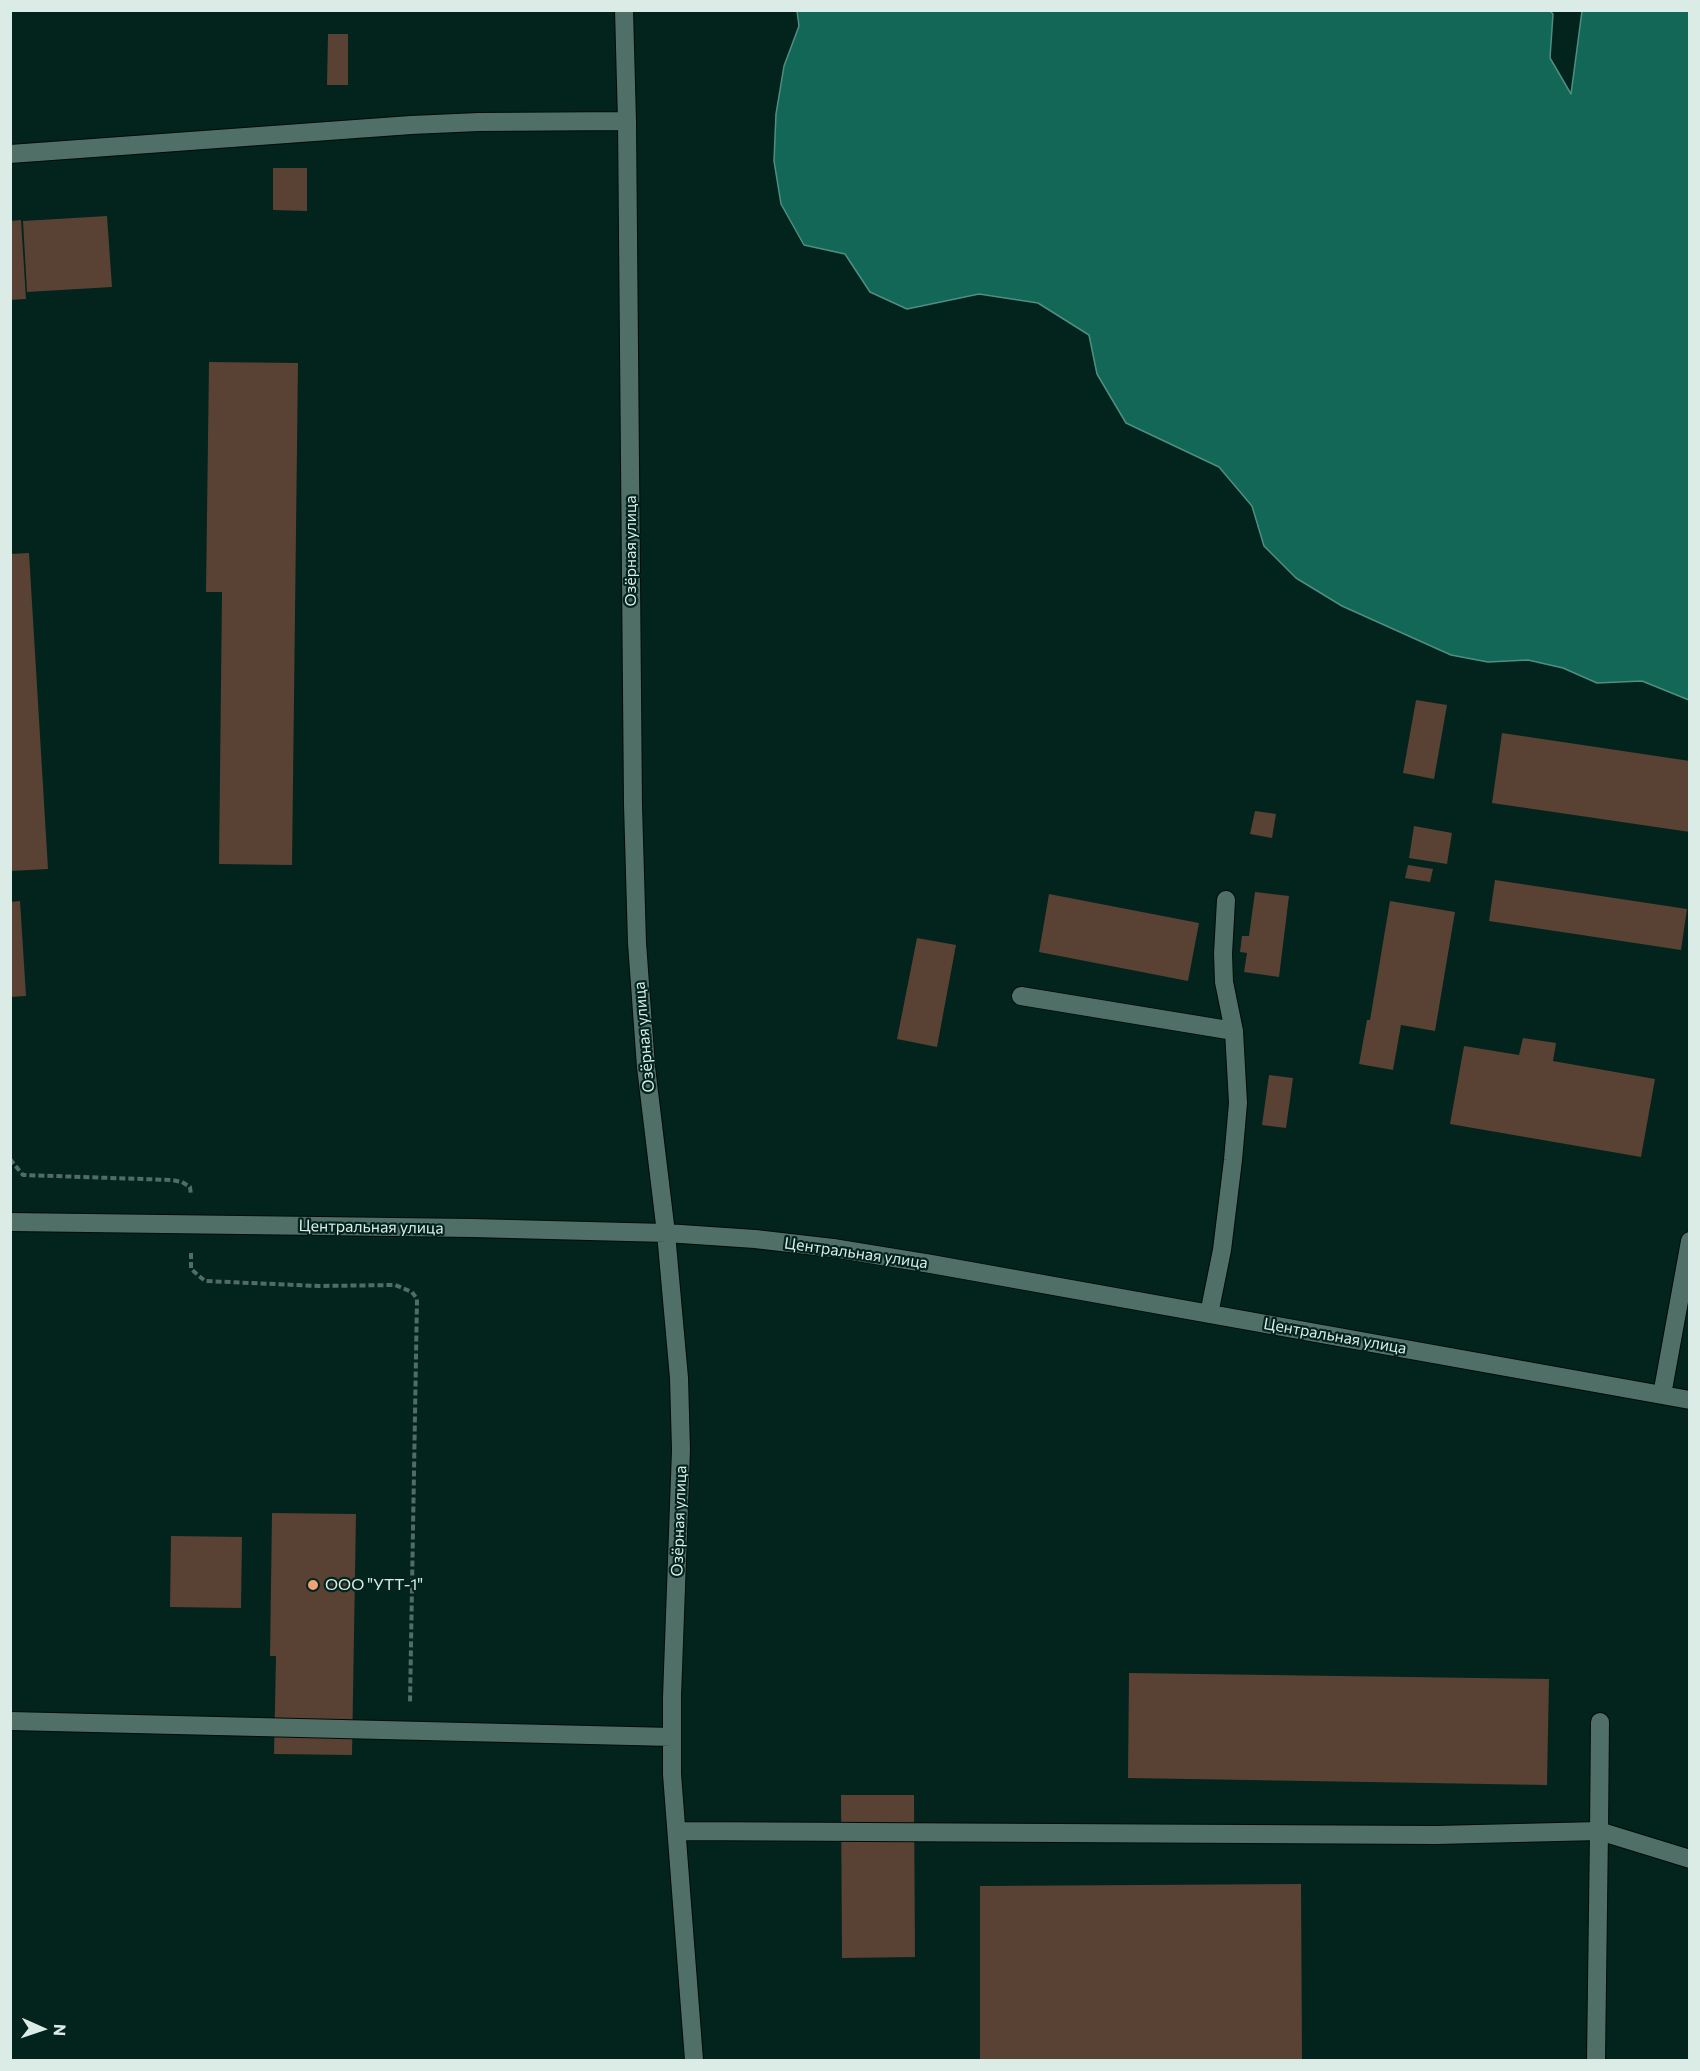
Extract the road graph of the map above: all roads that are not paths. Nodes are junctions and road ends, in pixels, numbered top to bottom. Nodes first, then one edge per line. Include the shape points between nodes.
1 (624, 10) edge
2 (627, 121) junction
3 (10, 154) edge
4 (1226, 900) dead end
5 (1021, 996) dead end
6 (1234, 1031) junction
7 (10, 1222) edge
8 (666, 1233) junction
9 (1689, 1241) edge
10 (1209, 1314) junction
11 (1662, 1395) junction
12 (1689, 1400) edge
13 (10, 1721) edge
14 (1600, 1722) dead end
15 (672, 1737) junction
16 (677, 1831) junction
17 (1599, 1831) junction
18 (1689, 1859) edge
19 (694, 2061) edge
20 (1596, 2061) edge

1 - 2 street, Озёрная улица
2 - 3 street via 411,125
2 - 8 street, Озёрная улица via 636,931 646,1067
4 - 6 street via 1224,982
5 - 6 street
6 - 10 street via 1238,1103 1234,1149 1222,1250
7 - 8 street, Центральная улица
8 - 10 street, Центральная улица via 834,1248
8 - 15 street, Озёрная улица via 681,1450
9 - 11 street
10 - 11 street, Центральная улица
11 - 12 street, Центральная улица
13 - 15 street
14 - 17 street
15 - 16 street, Озёрная улица
16 - 17 street via 1436,1835
16 - 19 street, Озёрная улица
17 - 18 street
17 - 20 street

